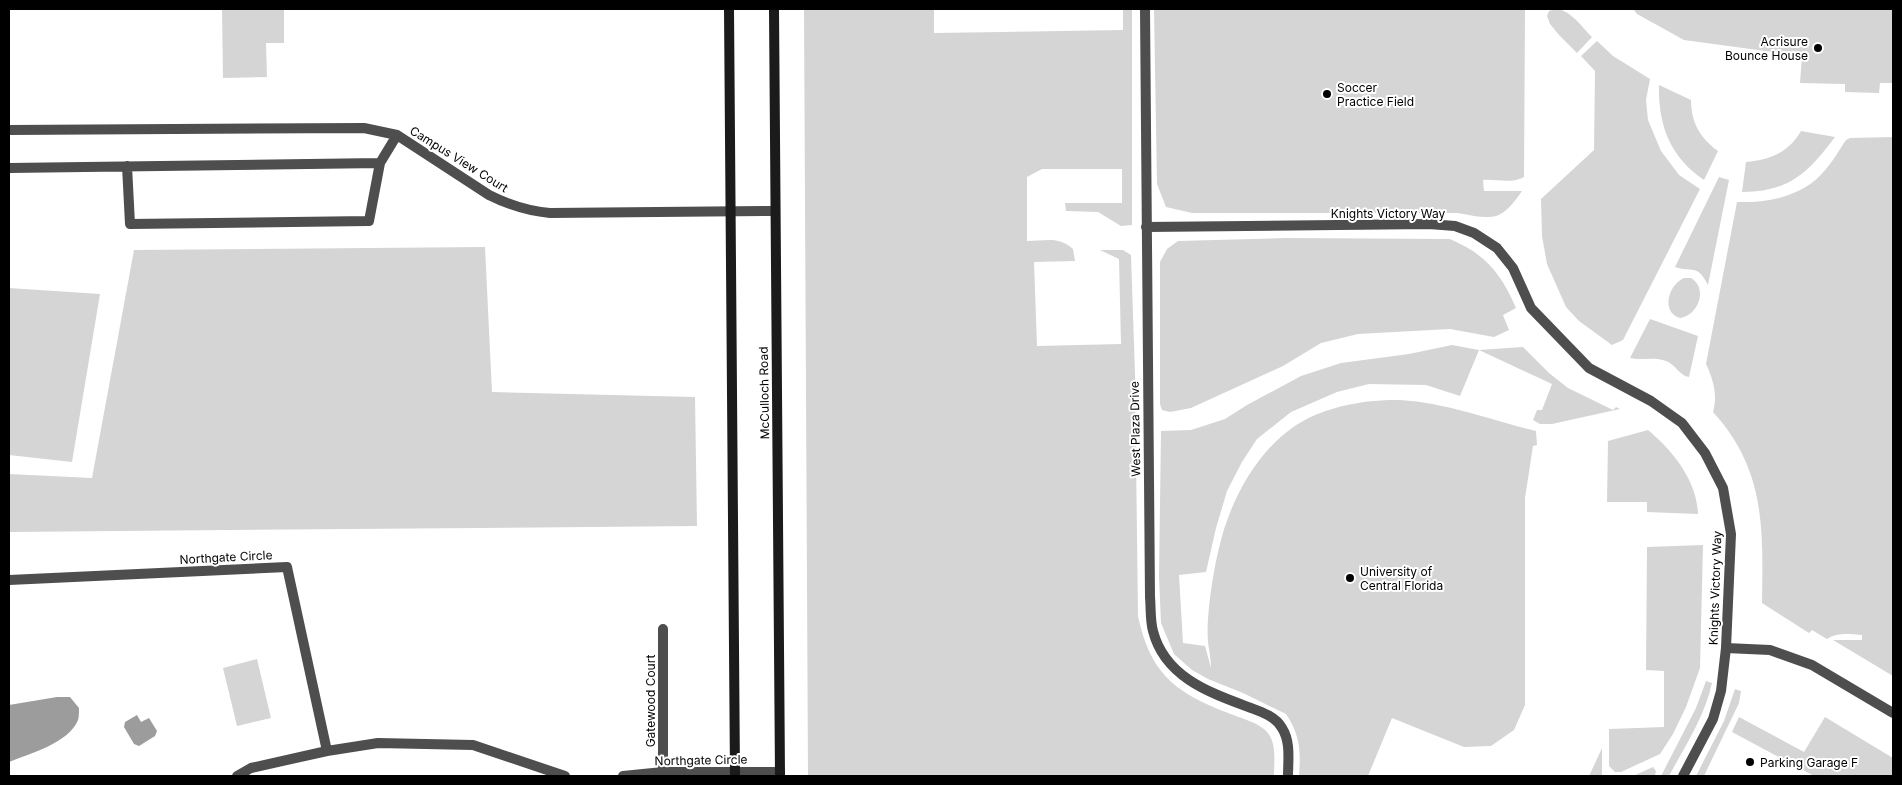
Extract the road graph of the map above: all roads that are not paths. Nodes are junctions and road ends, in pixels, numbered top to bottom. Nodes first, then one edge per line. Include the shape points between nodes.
1 (729, 9) edge
2 (774, 9) edge
3 (1145, 9) edge
4 (9, 130) edge
5 (397, 136) junction
6 (380, 163) junction
7 (127, 166) junction
8 (9, 168) edge
9 (775, 211) junction
10 (731, 212) junction
11 (1146, 227) junction
12 (9, 580) edge
13 (663, 629) dead end
14 (1726, 648) junction
15 (1893, 713) edge
16 (327, 750) junction
17 (663, 772) junction
18 (735, 774) edge
19 (780, 774) edge
20 (236, 776) edge
21 (565, 776) edge
22 (623, 776) edge
23 (1288, 776) edge
24 (1683, 776) edge

1 - 10 main road
2 - 9 main road, McCulloch Road
3 - 11 street, West Plaza Drive
4 - 5 street, Campus View Court via 364,128
5 - 6 street
5 - 10 street, Campus View Court via 489,195 532,211
6 - 7 street
6 - 7 street via 369,221 130,224
7 - 8 street
9 - 10 street, Campus View Court
9 - 19 main road, McCulloch Road
10 - 18 main road
11 - 14 street, Knights Victory Way via 1455,226 1474,233 1497,248 1513,268 1531,308 1589,368 1651,400 1682,423 1705,453 1723,488 1731,534
11 - 23 street, West Plaza Drive via 1153,631 1164,656 1182,675 1203,690 1268,714 1282,727 1289,746
12 - 16 street, Northgate Circle via 287,567
13 - 17 street, Gatewood Court
14 - 15 street via 1770,650 1812,665
14 - 24 street, Knights Victory Way via 1721,692 1713,719
16 - 20 street via 251,768
16 - 21 street via 378,743 473,745
17 - 18 street, Northgate Circle
17 - 22 street, Northgate Circle
18 - 19 street, Northgate Circle

